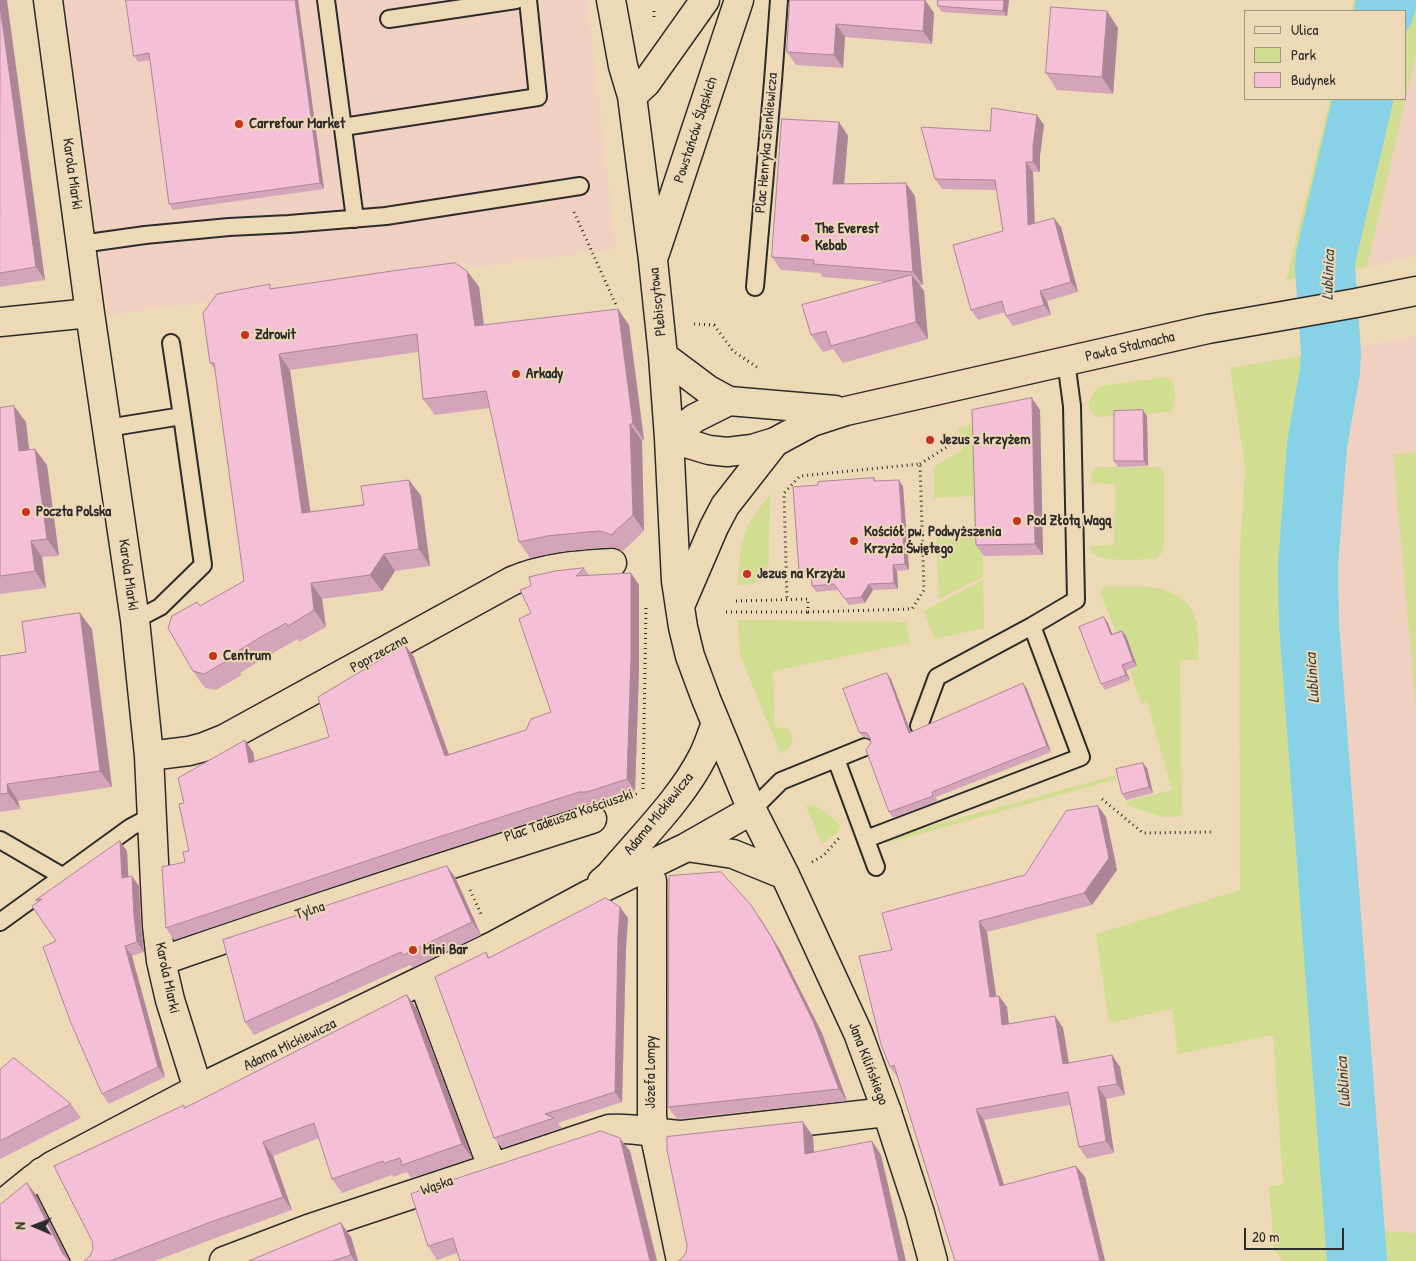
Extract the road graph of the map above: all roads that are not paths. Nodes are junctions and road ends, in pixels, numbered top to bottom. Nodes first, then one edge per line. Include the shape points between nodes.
1 (48, 0) edge
2 (326, 0) edge
3 (516, 0) edge
4 (528, 0) edge
5 (611, 0) edge
6 (705, 0) edge
7 (739, 0) edge
8 (779, 0) edge
9 (389, 19) dead end
10 (632, 96) junction
11 (344, 126) junction
12 (580, 186) dead end
13 (355, 219) junction
14 (81, 244) junction
15 (653, 260) junction
16 (754, 287) dead end
17 (1416, 291) edge
18 (90, 313) junction
19 (0, 322) edge
20 (171, 343) dead end
21 (663, 356) junction
22 (1066, 362) junction
23 (729, 401) junction
24 (846, 411) junction
25 (182, 416) junction
26 (107, 428) junction
27 (669, 438) junction
28 (775, 442) junction
29 (612, 563) dead end
30 (679, 608) junction
31 (135, 620) junction
32 (1032, 626) junction
33 (716, 723) junction
34 (919, 726) edge
35 (865, 748) edge
36 (149, 756) junction
37 (836, 759) junction
38 (752, 810) junction
39 (152, 816) junction
40 (592, 820) dead end
41 (863, 832) junction
42 (0, 840) edge
43 (687, 847) junction
44 (458, 862) joint
45 (876, 867) dead end
46 (795, 870) junction
47 (62, 876) junction
48 (652, 881) dead end
49 (588, 895) junction
50 (0, 922) edge
51 (162, 961) junction
52 (423, 980) junction
53 (198, 1089) junction
54 (887, 1112) junction
55 (654, 1132) junction
56 (492, 1167) junction
57 (42, 1172) junction
58 (0, 1206) edge
59 (87, 1261) edge
60 (224, 1261) edge
61 (681, 1261) edge
62 (933, 1261) edge

1 - 14 street, Karola Miarki
2 - 11 lane
3 - 9 lane
4 - 11 lane via 538,97
5 - 10 street, Plebiscytowa
6 - 10 street via 646,83
7 - 15 street, Powstańców Śląskich
8 - 16 lane, Plac Henryka Sienkiewicza
10 - 15 street, Plebiscytowa
11 - 13 lane
12 - 13 lane
13 - 14 lane via 229,227
14 - 18 street, Karola Miarki
15 - 21 street, Plebiscytowa
17 - 22 street, Pawła Stalmacha via 1208,329
18 - 19 street
18 - 26 street, Karola Miarki
20 - 25 lane
21 - 23 street via 706,389
21 - 27 street, Plebiscytowa
22 - 24 street, Pawła Stalmacha
22 - 32 lane via 1072,406 1076,600
23 - 24 street, Pawła Stalmacha
23 - 27 street via 695,418
24 - 28 street, Pawła Stalmacha via 812,422
25 - 26 lane
25 - 31 lane via 203,565 160,607
26 - 31 street, Karola Miarki
27 - 28 street, Pawła Stalmacha via 727,452
27 - 30 street, Plebiscytowa
28 - 30 street via 725,506
29 - 36 street, Poprzeczna via 566,566 526,575 224,739 188,751
30 - 33 street via 690,656
31 - 36 street, Karola Miarki
32 - 34 lane via 937,677
32 - 41 lane via 1081,757
33 - 38 street
33 - 49 street, Adama Mickiewicza via 704,755 674,800 610,875
35 - 37 lane
36 - 39 street, Karola Miarki
37 - 38 lane via 782,781
37 - 41 lane
38 - 43 street, Adama Mickiewicza
38 - 46 street
39 - 47 lane
39 - 51 street, Karola Miarki via 157,926
40 - 44 street, Plac Tadeusza Kościuszki
41 - 45 lane
42 - 47 lane
43 - 46 street via 734,854
43 - 49 street, Adama Mickiewicza
44 - 51 street, Tylna
46 - 54 street, Jana Kilińskiego
47 - 50 lane
48 - 55 street, Józefa Lompy via 651,1100
49 - 52 street, Adama Mickiewicza
51 - 53 street, Karola Miarki via 170,1000
52 - 53 street, Adama Mickiewicza
52 - 56 street
53 - 57 street, Adama Mickiewicza
54 - 55 street, Wąska via 682,1135
54 - 62 street, Jana Kilińskiego
55 - 56 street, Wąska via 609,1129
55 - 61 street, Józefa Lompy
56 - 60 street, Wąska
57 - 58 street, Adama Mickiewicza
57 - 59 street

